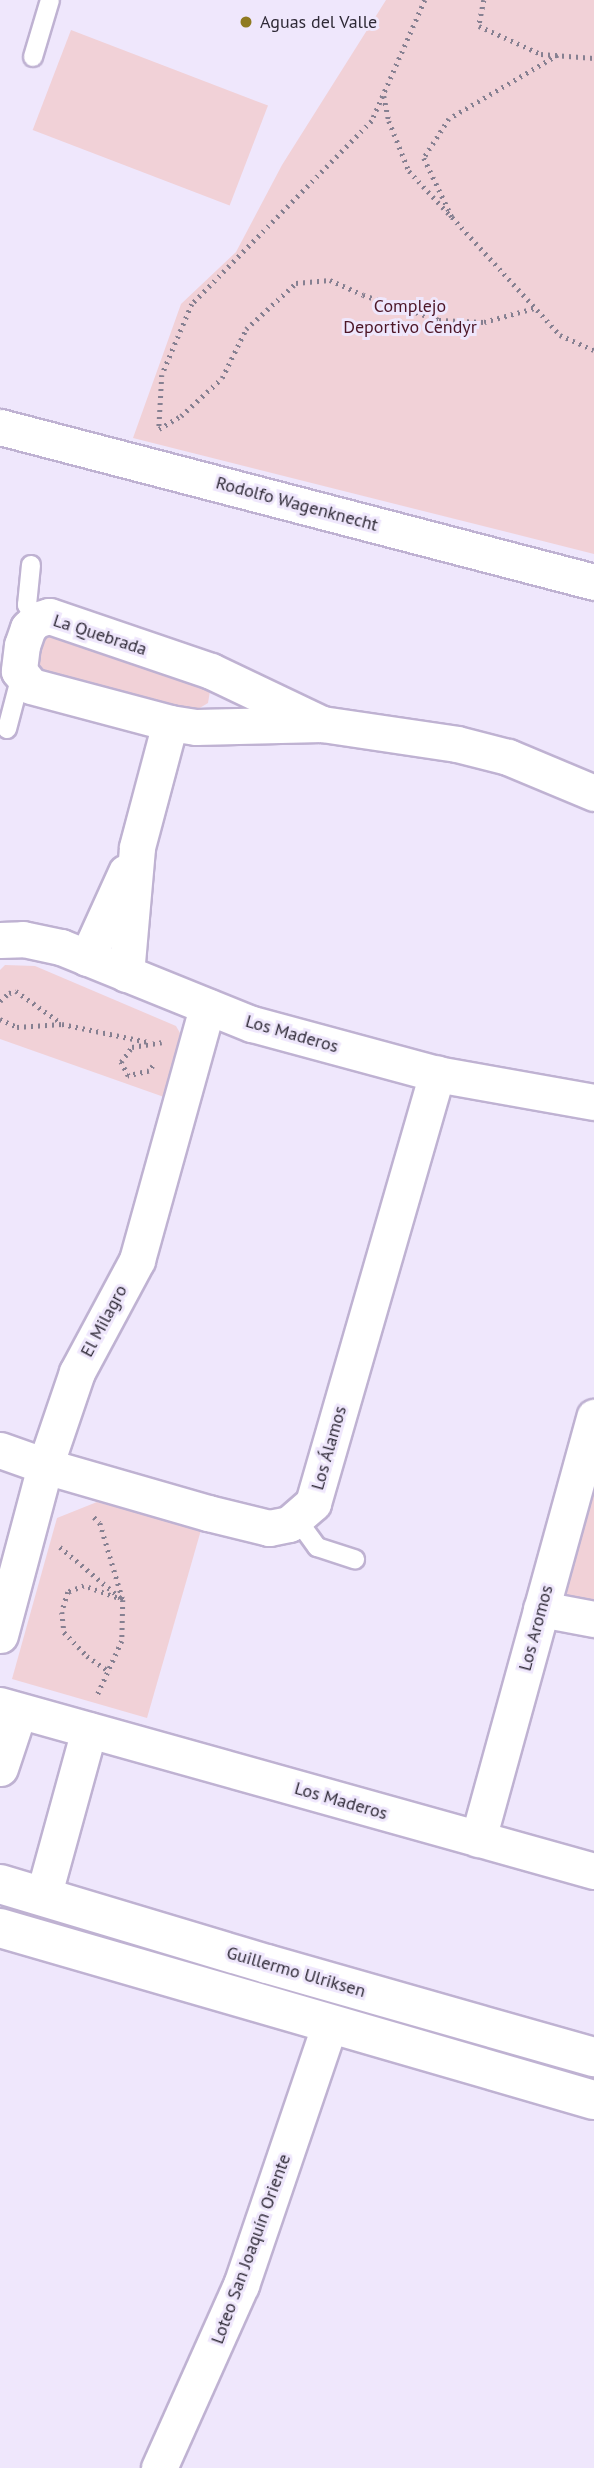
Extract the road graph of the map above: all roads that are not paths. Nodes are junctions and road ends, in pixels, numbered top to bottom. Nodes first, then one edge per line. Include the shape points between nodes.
1 (50, 0) edge
2 (33, 57) dead end
3 (0, 427) edge
4 (31, 565) dead end
5 (594, 582) edge
6 (36, 620) junction
7 (211, 671) junction
8 (24, 680) junction
9 (322, 724) junction
10 (183, 725) junction
11 (7, 729) dead end
12 (594, 793) edge
13 (138, 847) junction
14 (0, 940) edge
15 (87, 958) junction
16 (126, 974) junction
17 (207, 1007) junction
18 (437, 1074) junction
19 (594, 1102) edge
20 (594, 1417) edge
21 (0, 1450) edge
22 (45, 1466) junction
23 (296, 1518) junction
24 (355, 1559) dead end
25 (541, 1609) junction
26 (594, 1619) edge
27 (0, 1635) edge
28 (10, 1708) edge
29 (78, 1727) junction
30 (0, 1768) edge
31 (478, 1839) junction
32 (594, 1871) edge
33 (0, 1884) edge
34 (43, 1897) junction
35 (0, 1928) edge
36 (330, 2024) junction
37 (594, 2057) edge
38 (594, 2100) edge
39 (159, 2468) edge

1 - 2 lane
3 - 5 street, Rodolfo Wagenknecht
4 - 6 lane via 27,605
6 - 7 street, La Quebrada via 49,616
6 - 8 street, La Quebrada via 22,645 19,671
7 - 9 street, La Quebrada
7 - 10 street via 216,702
8 - 10 street, La Quebrada via 46,690
8 - 11 lane
9 - 10 street, La Quebrada
9 - 12 street, La Quebrada via 470,747 508,757
10 - 13 street
13 - 15 street
13 - 16 street
14 - 15 street, Los Maderos via 36,942
15 - 16 street, Los Maderos
16 - 17 street, Los Maderos
17 - 18 street, Los Maderos via 252,1024
17 - 22 street, El Milagro via 137,1260 77,1371
18 - 19 street, Los Maderos
18 - 23 street, Los Álamos via 313,1503
20 - 25 street, Los Aromos
21 - 22 street
22 - 23 street via 270,1528
22 - 27 street, El Milagro
23 - 24 lane via 317,1547
25 - 26 street
25 - 31 street, Los Aromos
28 - 29 street, Los Maderos
28 - 30 street, Los Maderos
29 - 31 street, Los Maderos
29 - 34 street
31 - 32 street, Los Maderos
33 - 34 main road, Guillermo Ulriksen
34 - 37 main road, Guillermo Ulriksen
35 - 36 main road
36 - 38 main road
36 - 39 street, Loteo San Joaquín Oriente via 241,2285

